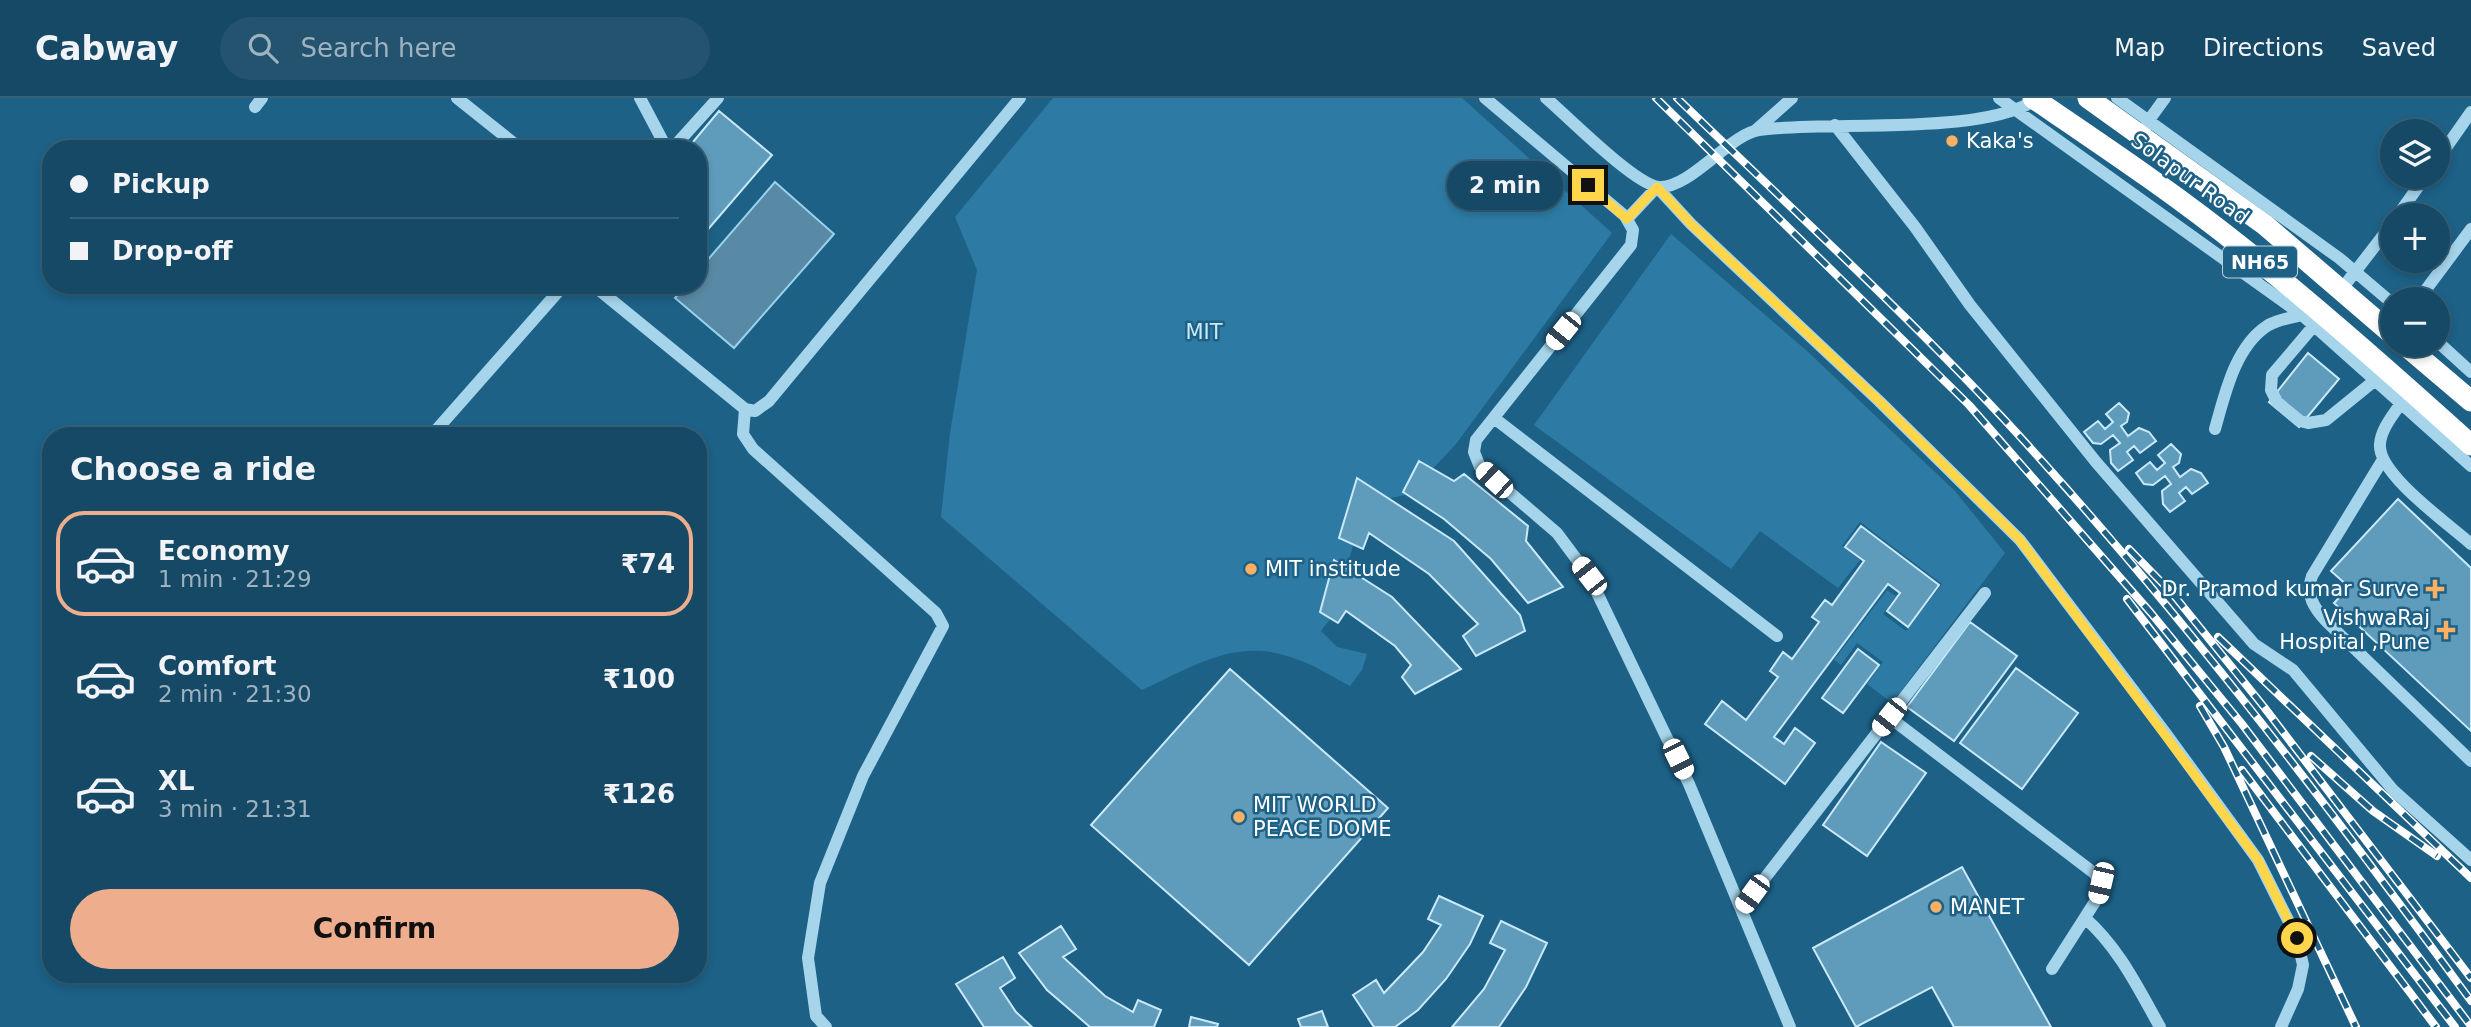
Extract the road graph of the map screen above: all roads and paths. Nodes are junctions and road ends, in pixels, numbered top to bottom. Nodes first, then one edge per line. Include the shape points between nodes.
1 (457, 98) edge
2 (640, 98) edge
3 (718, 98) edge
4 (1020, 98) edge
5 (1485, 98) edge
6 (1546, 98) edge
7 (1792, 98) edge
8 (1999, 98) edge
9 (2088, 98) edge
10 (2117, 98) edge
11 (2165, 98) edge
12 (2031, 101) edge
13 (2469, 120) edge
14 (1835, 125) junction
15 (2144, 127) junction
16 (1756, 130) junction
17 (510, 140) edge
18 (665, 140) edge
19 (678, 140) edge
20 (2450, 144) edge
21 (1657, 187) junction
22 (1627, 219) junction
23 (2471, 229) edge
24 (2380, 240) edge
25 (2355, 272) junction
26 (2428, 287) edge
27 (2341, 290) junction
28 (2380, 293) edge
29 (556, 294) edge
30 (604, 294) edge
31 (2314, 317) junction
32 (2380, 324) edge
33 (2450, 352) edge
34 (2419, 357) edge
35 (2470, 368) edge
36 (2381, 375) junction
37 (2405, 397) junction
38 (2471, 401) edge
39 (745, 409) junction
40 (1494, 418) junction
41 (439, 427) edge
42 (2215, 429) dead end
43 (2471, 444) edge
44 (2382, 461) junction
45 (2471, 466) edge
46 (2471, 544) edge
47 (1985, 593) dead end
48 (1777, 636) dead end
49 (1889, 717) junction
50 (2471, 761) edge
51 (2471, 860) edge
52 (1741, 909) junction
53 (2085, 918) junction
54 (2052, 969) dead end
55 (826, 1027) edge
56 (1790, 1027) edge
57 (2160, 1027) edge
58 (2281, 1027) edge

1 - 17 street
2 - 18 street
3 - 19 street
4 - 39 street via 769,401 755,411
5 - 22 street
6 - 21 street via 1612,157
7 - 16 street
8 - 12 street
9 - 15 highway, Solapur Road / NH65
10 - 15 street
11 - 15 street
12 - 14 street via 1943,122
12 - 31 highway, Solapur Road / NH65 via 2155,182 2245,250
13 - 20 street
14 - 16 street
14 - 51 street via 1970,305 2104,472 2254,644 2294,670 2393,790
15 - 25 street
15 - 27 highway, Solapur Road / NH65
16 - 21 street via 1674,185
21 - 22 street
21 - 58 street via 2020,540 2164,731 2258,860 2297,938 2303,965
22 - 40 street via 1633,230 1631,245
23 - 26 street
24 - 25 street
25 - 27 street
25 - 28 street
27 - 32 highway, Solapur Road / NH65
29 - 41 street
30 - 39 street
31 - 36 highway, Solapur Road / NH65
31 - 36 street via 2272,375 2271,390 2277,402 2300,421 2326,420
31 - 42 street via 2268,324 2250,341 2235,368
33 - 35 street
34 - 38 highway
36 - 37 highway, Solapur Road / NH65
37 - 43 highway, Solapur Road / NH65
37 - 44 street via 2384,431 2379,445
37 - 45 street
39 - 55 street via 743,434 753,449 936,613 943,626 863,776 820,883 808,958 816,1016
40 - 48 street
40 - 52 street via 1476,440 1474,452 1480,467 1557,533 1589,576 1689,784
44 - 46 street
44 - 50 street via 2312,576 2309,593 2317,612
47 - 49 street
49 - 52 street
49 - 53 street via 2094,873 2101,883
52 - 56 street
53 - 54 street
53 - 57 street via 2121,957

